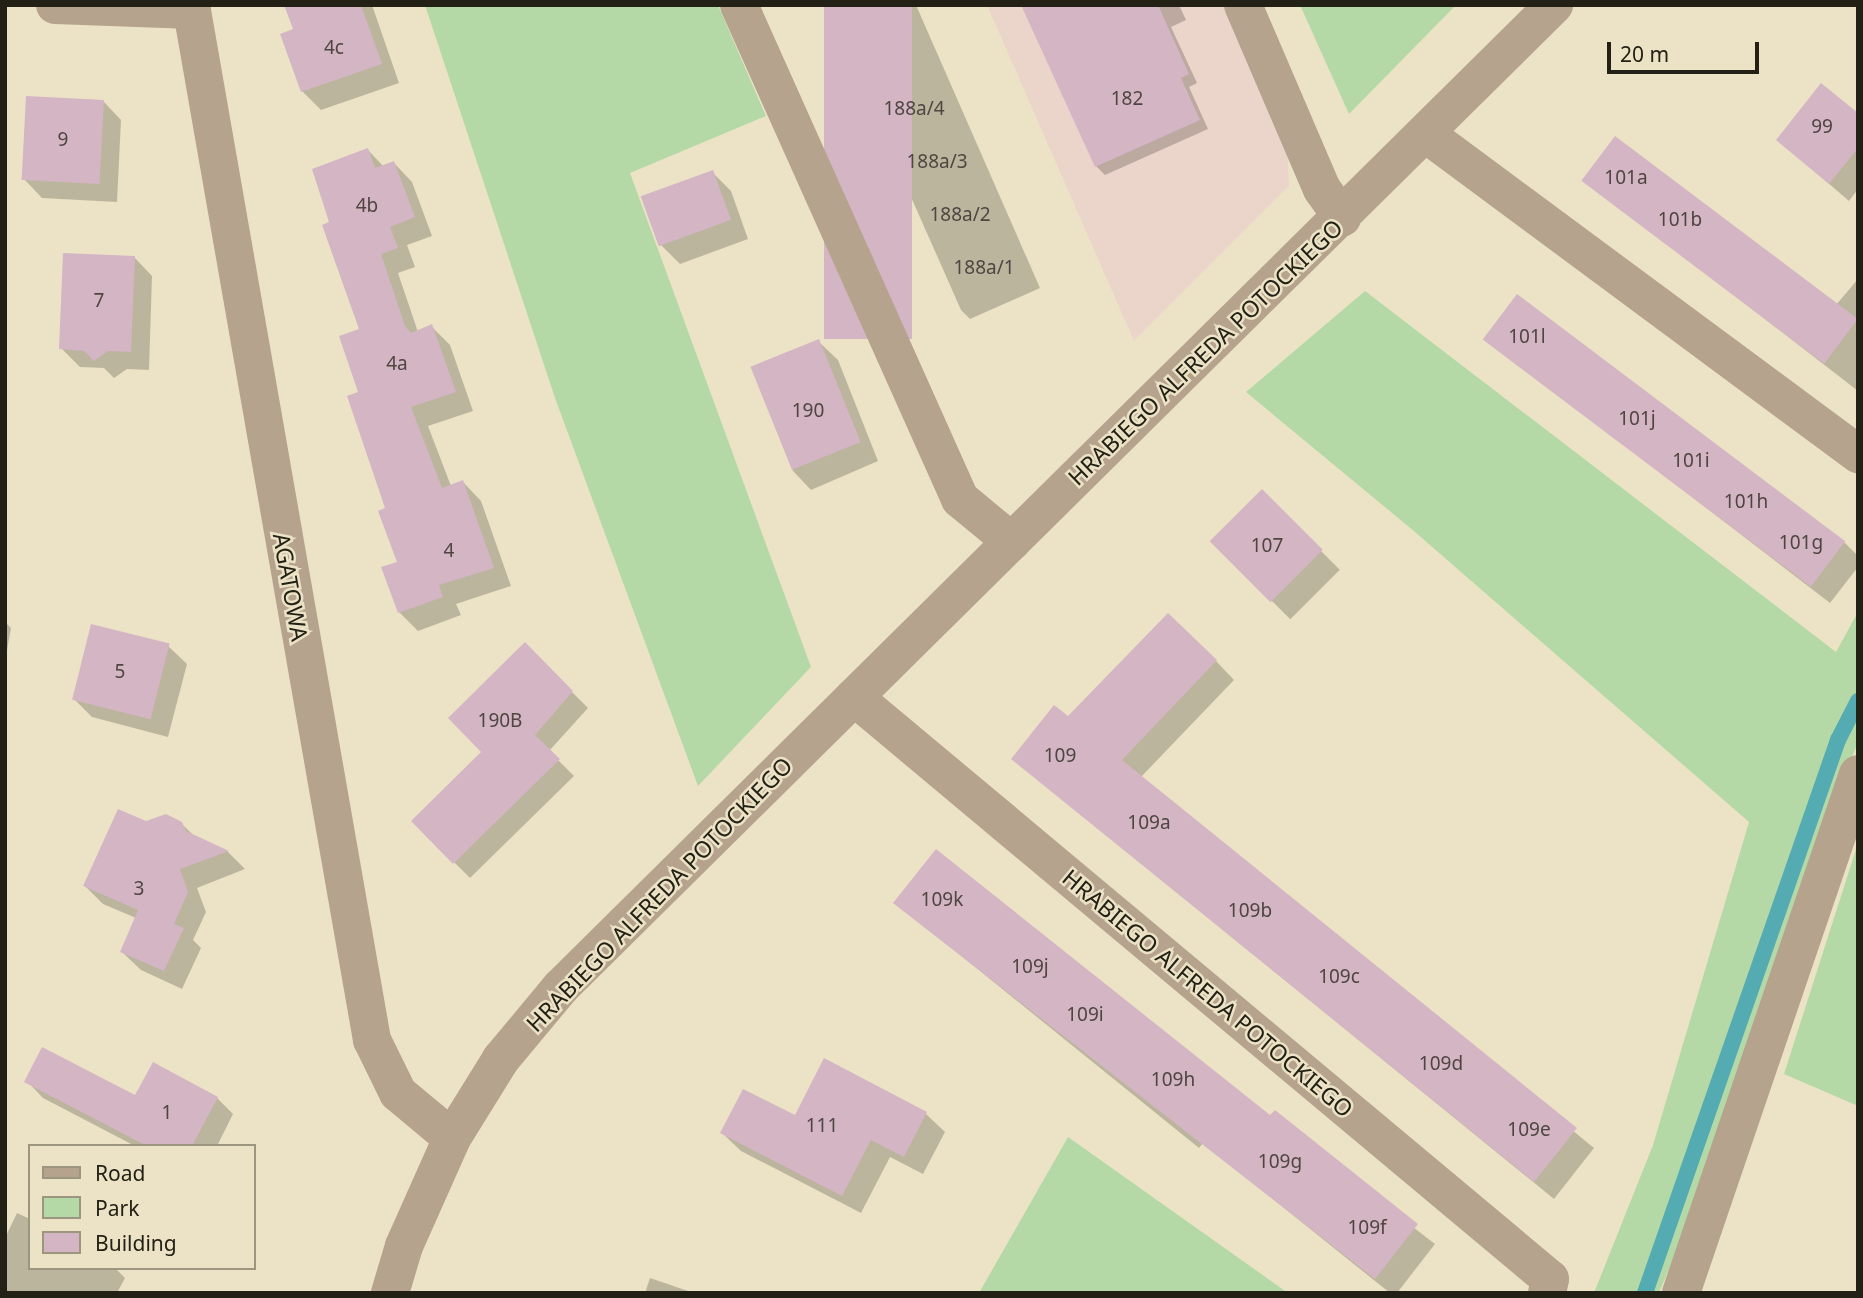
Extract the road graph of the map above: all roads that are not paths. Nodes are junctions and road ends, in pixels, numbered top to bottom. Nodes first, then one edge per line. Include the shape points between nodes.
1 (55, 5) edge
2 (739, 5) edge
3 (1243, 5) edge
4 (191, 8) edge
5 (1544, 9) edge
6 (1426, 134) junction
7 (1342, 218) junction
8 (1858, 454) edge
9 (1012, 542) junction
10 (854, 697) junction
11 (1858, 774) edge
12 (452, 1138) junction
13 (390, 1293) edge
14 (1547, 1293) edge
15 (1681, 1293) edge

1 - 4 street
2 - 9 street via 960,499
3 - 7 street via 1322,189
4 - 12 street, AGATOWA via 372,1040 398,1093
5 - 6 street, HRABIEGO ALFREDA POTOCKIEGO
6 - 7 street, HRABIEGO ALFREDA POTOCKIEGO
6 - 8 street
7 - 9 street, HRABIEGO ALFREDA POTOCKIEGO
9 - 10 street, HRABIEGO ALFREDA POTOCKIEGO
10 - 12 street, HRABIEGO ALFREDA POTOCKIEGO via 561,988 501,1059
10 - 14 street, HRABIEGO ALFREDA POTOCKIEGO via 1550,1279
11 - 15 street
12 - 13 street, HRABIEGO ALFREDA POTOCKIEGO via 408,1235

